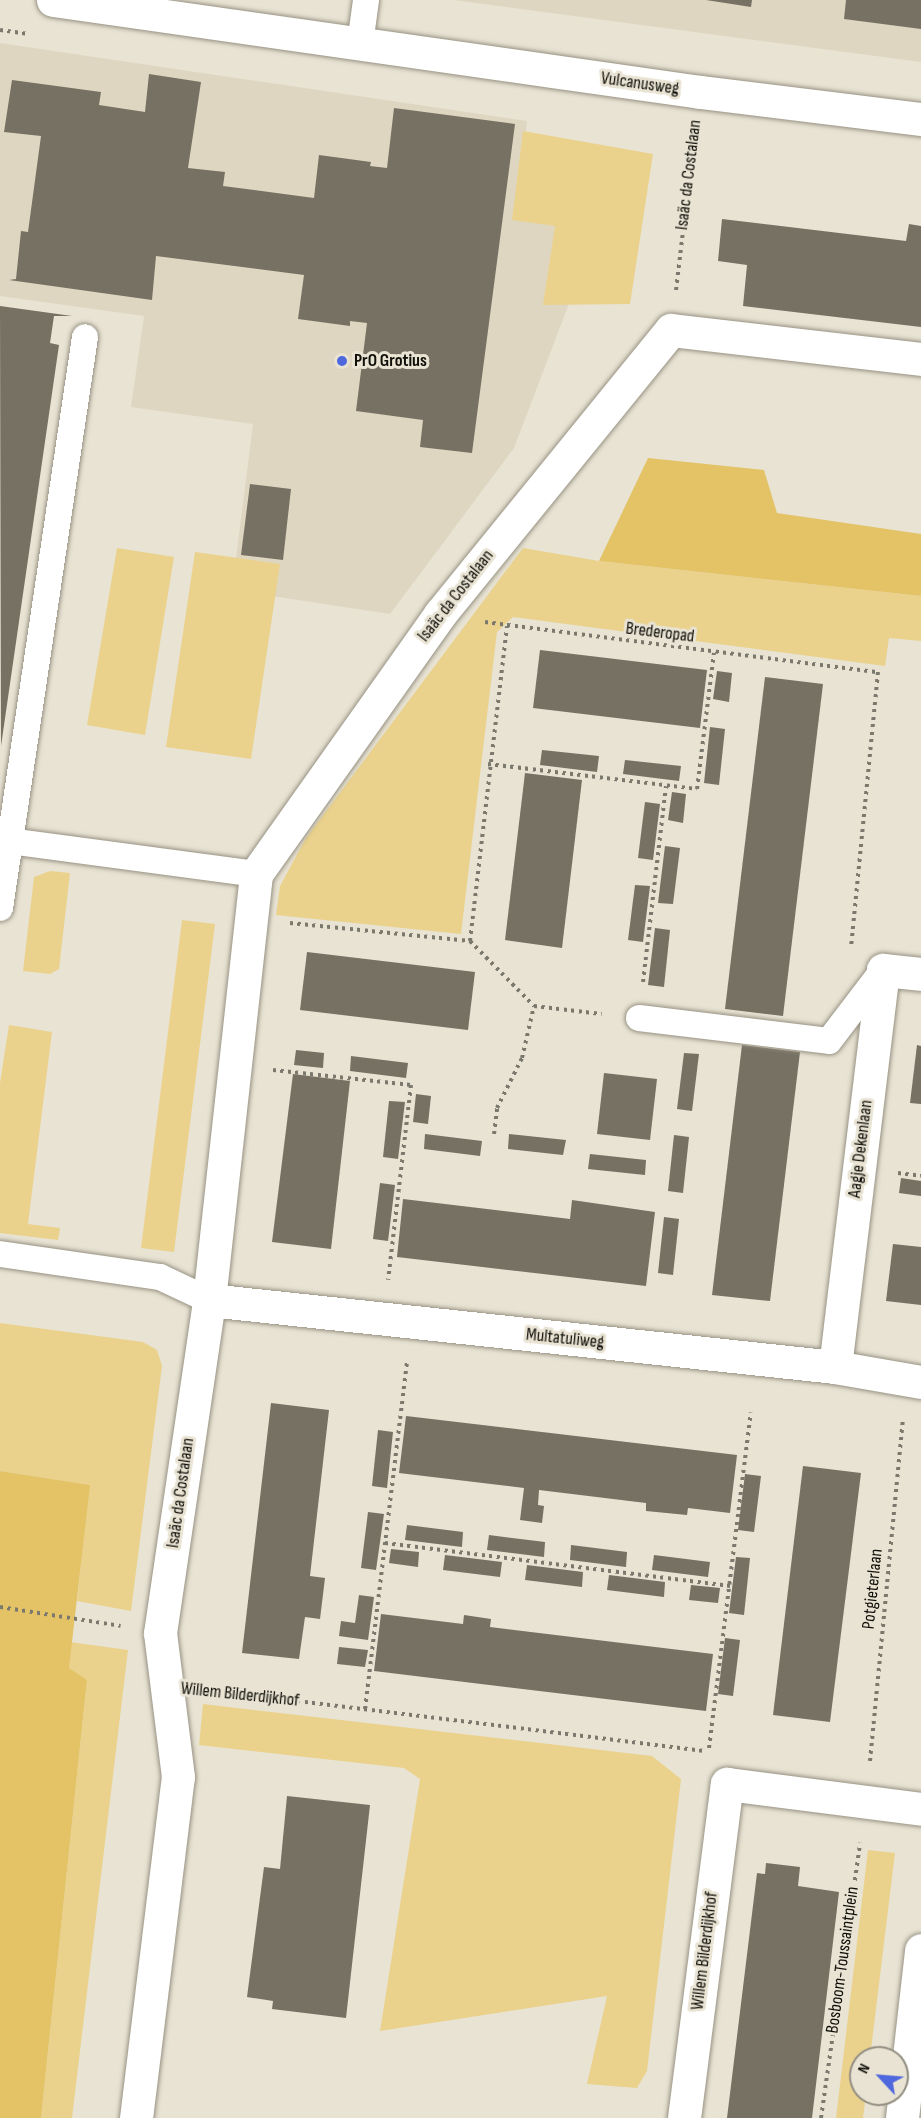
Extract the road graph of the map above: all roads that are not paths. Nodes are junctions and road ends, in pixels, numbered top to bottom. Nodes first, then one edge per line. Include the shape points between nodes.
1 (53, 0) edge
2 (366, 0) edge
3 (360, 44) junction
4 (921, 119) edge
5 (85, 337) dead end
6 (921, 359) edge
7 (10, 841) junction
8 (256, 874) junction
9 (0, 908) edge
10 (883, 970) junction
11 (921, 974) edge
12 (639, 1018) road end
13 (0, 1254) edge
14 (209, 1300) junction
15 (835, 1367) junction
16 (914, 1380) edge
17 (164, 1687) joint
18 (921, 1809) edge
19 (921, 1950) edge
20 (136, 2118) edge
21 (684, 2118) edge
22 (902, 2118) edge

1 - 3 street, Vulcanusweg
2 - 3 lane
3 - 4 street, Vulcanusweg
5 - 7 lane
6 - 8 street, Isaäc da Costalaan via 671,330 440,614
7 - 8 lane
7 - 9 lane
8 - 14 street, Isaäc da Costalaan
10 - 11 street
10 - 12 lane via 829,1041
10 - 15 street, Aagje Dekenlaan
13 - 14 lane via 160,1277
14 - 15 street, Multatuliweg
14 - 17 street, Isaäc da Costalaan via 160,1633
15 - 16 street, Multatuliweg
17 - 20 street, Willem Bilderdijkhof via 178,1777
18 - 21 street, Willem Bilderdijkhof via 728,1784
19 - 22 street

